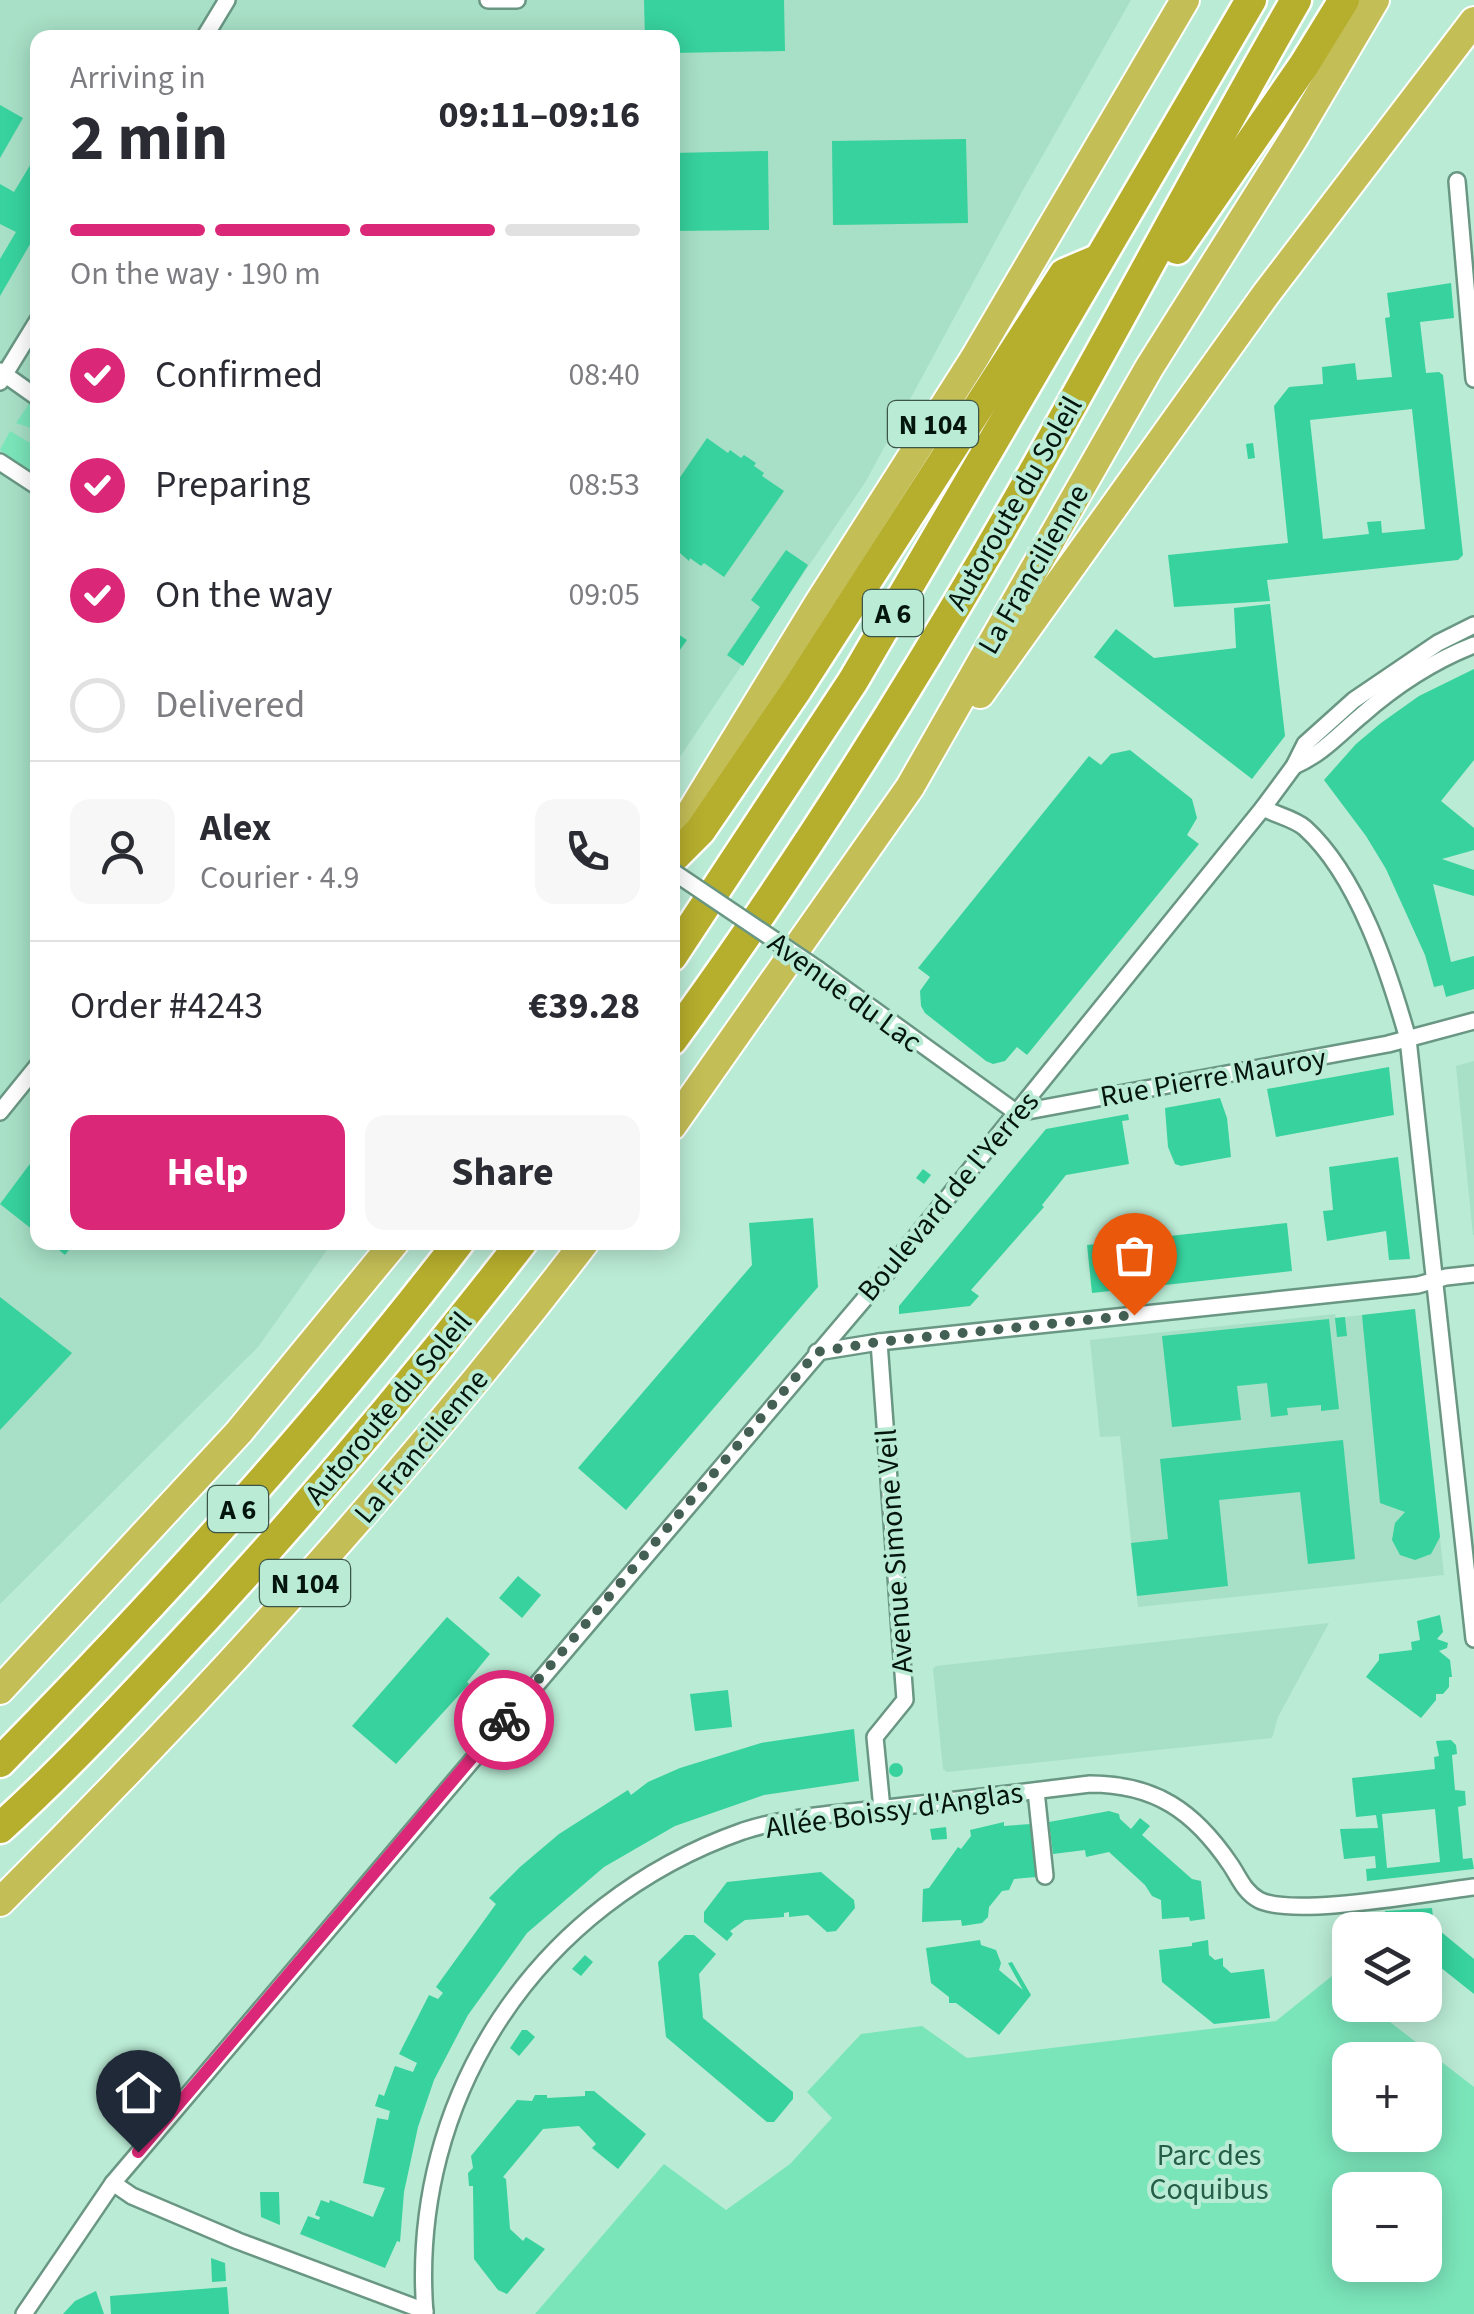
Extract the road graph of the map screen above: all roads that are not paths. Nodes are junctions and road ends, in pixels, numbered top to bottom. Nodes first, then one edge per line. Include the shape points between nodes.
1 (227, 0) edge
2 (488, 0) edge
3 (517, 0) edge
4 (1185, 0) edge
5 (1251, 0) edge
6 (1296, 0) edge
7 (1344, 0) edge
8 (1375, 0) edge
9 (1474, 22) edge
10 (209, 30) edge
11 (1457, 181) dead end
12 (1097, 260) junction
13 (30, 332) edge
14 (1091, 370) junction
15 (2, 376) edge
16 (1474, 379) edge
17 (30, 393) edge
18 (0, 462) edge
19 (30, 482) edge
20 (1474, 625) edge
21 (1474, 636) edge
22 (1474, 645) edge
23 (1411, 678) junction
24 (1294, 766) junction
25 (910, 787) junction
26 (1263, 808) junction
27 (680, 830) edge
28 (680, 850) edge
29 (680, 876) edge
30 (680, 944) edge
31 (1474, 1021) edge
32 (680, 1028) edge
33 (1408, 1039) junction
34 (30, 1074) edge
35 (0, 1112) edge
36 (1018, 1113) junction
37 (680, 1115) edge
38 (388, 1250) edge
39 (452, 1250) edge
40 (516, 1250) edge
41 (579, 1250) edge
42 (1474, 1274) edge
43 (1436, 1280) junction
44 (878, 1342) junction
45 (817, 1352) junction
46 (1474, 1638) edge
47 (0, 1690) edge
48 (0, 1762) edge
49 (1036, 1791) junction
50 (882, 1808) junction
51 (0, 1828) edge
52 (1046, 1876) dead end
53 (1471, 1887) edge
54 (0, 1902) edge
55 (113, 2183) junction
56 (425, 2313) edge
57 (24, 2314) edge

1 - 10 street
2 - 3 street
4 - 27 highway, N 104 via 974,359
5 - 12 highway, Autoroute du Soleil / A 6
6 - 14 highway, Autoroute du Soleil / A 6
7 - 14 highway
8 - 25 highway, La Francilienne via 1149,368
9 - 25 highway via 1266,294
11 - 16 street
12 - 28 highway via 1064,274 797,690
12 - 30 highway, Autoroute du Soleil / A 6 via 853,681
13 - 15 street
14 - 32 highway, Autoroute du Soleil / A 6 via 894,708
15 - 17 street
18 - 19 street
20 - 24 street, Boulevard de l'Yerres via 1354,700 1305,744
21 - 23 street via 1443,650
22 - 23 street, Boulevard de l'Yerres
23 - 24 street, Boulevard de l'Yerres via 1316,756
24 - 26 street, Boulevard de l'Yerres
25 - 37 highway, La Francilienne
26 - 33 street via 1302,825 1352,892
26 - 36 street, Boulevard de l'Yerres
29 - 36 street, Avenue du Lac, bridge
31 - 33 street, Rue Pierre Mauroy
33 - 36 street, Rue Pierre Mauroy
33 - 43 street
34 - 35 street
36 - 45 street, Boulevard de l'Yerres
38 - 47 highway via 226,1446
39 - 48 highway, Autoroute du Soleil / A 6 via 265,1478
40 - 51 highway, Autoroute du Soleil / A 6 via 300,1514
41 - 54 highway, La Francilienne / N 104 via 318,1568
42 - 43 street
43 - 44 street
43 - 46 street
44 - 45 street
44 - 50 street, Avenue Simone Veil via 905,1700 875,1737
45 - 55 street, Boulevard de l'Yerres
49 - 50 street, Allée Boissy d'Anglas
49 - 52 street
49 - 53 street, Allée Boissy d'Anglas via 1121,1784 1148,1792 1202,1828 1243,1887 1274,1905
50 - 56 street, Allée Boissy d'Anglas via 746,1830 696,1851 640,1879 548,1954 473,2063 453,2113 434,2177 422,2267
55 - 56 street, Allée Boissy d'Anglas
55 - 57 street, Boulevard de l'Yerres

